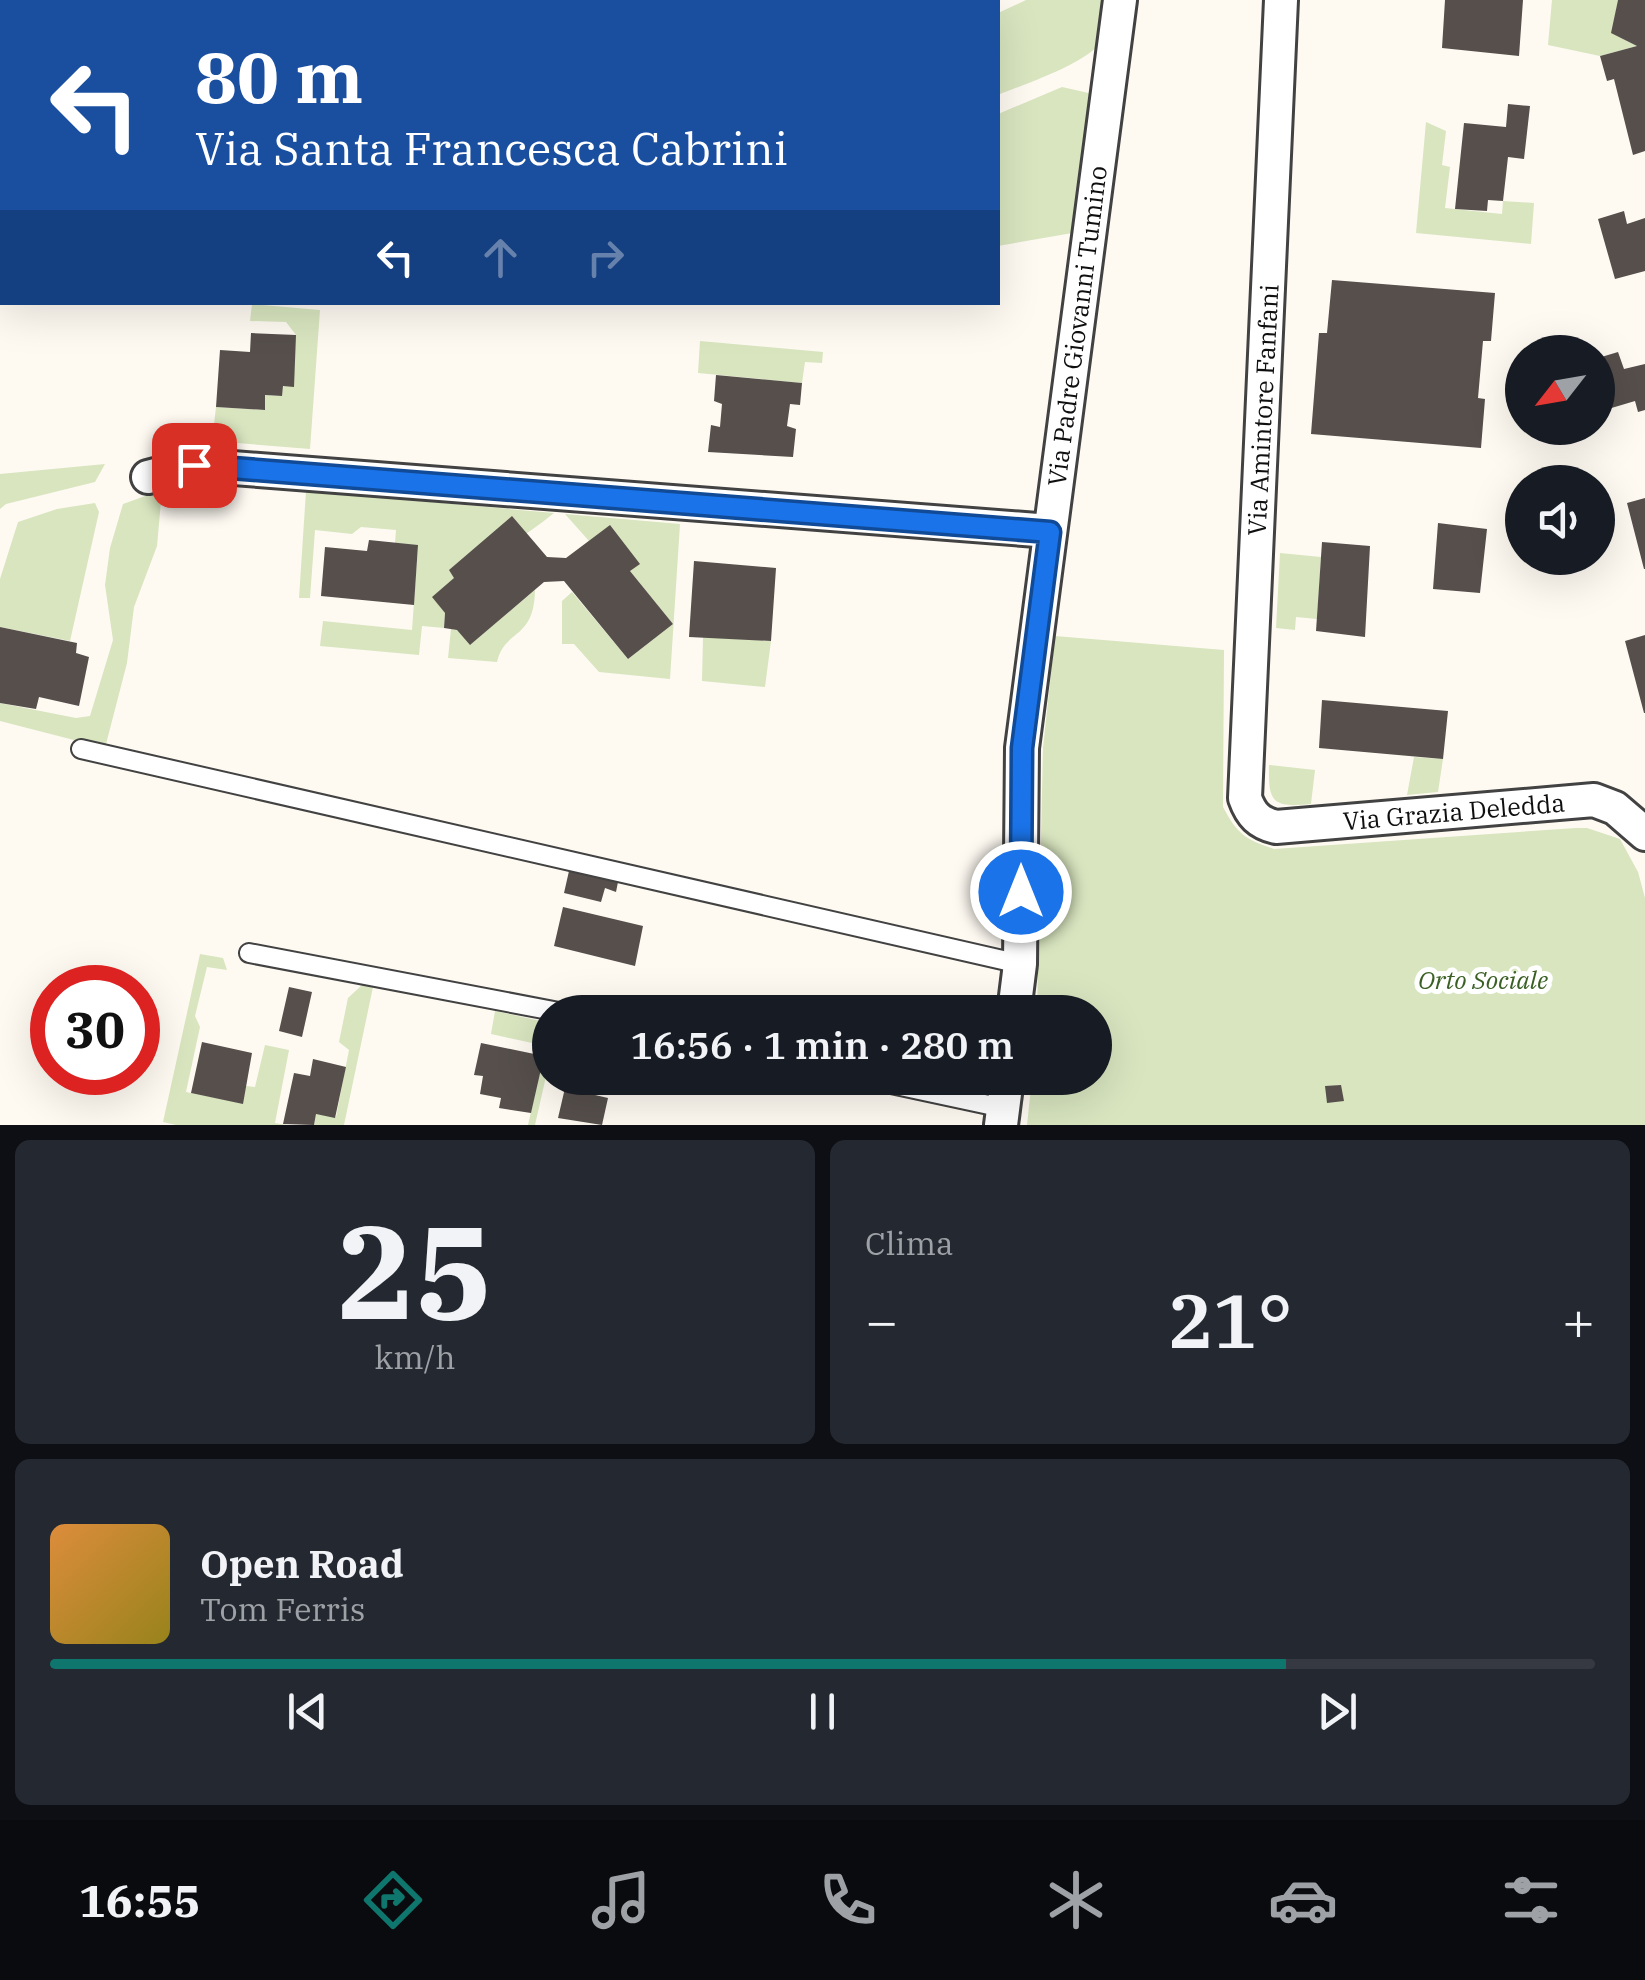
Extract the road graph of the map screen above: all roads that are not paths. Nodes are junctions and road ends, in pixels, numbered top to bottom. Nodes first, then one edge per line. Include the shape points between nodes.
1 (1120, 0) edge
2 (1281, 0) edge
3 (148, 478) dead end
4 (1050, 532) junction
5 (80, 749) dead end
6 (1255, 818) joint
7 (1645, 834) edge
8 (250, 953) dead end
9 (1020, 964) junction
10 (1016, 995) edge
11 (532, 1007) edge
12 (959, 1095) edge
13 (1004, 1103) edge

1 - 4 street, Via Padre Giovanni Tumino
2 - 6 street, Via Amintore Fanfani via 1246,798
3 - 4 street via 194,465
4 - 9 street, Via Padre Giovanni Tumino via 1022,748
5 - 9 lane
6 - 7 street, Via Grazia Deledda via 1276,827 1594,800
8 - 11 lane
9 - 10 street, Via Padre Giovanni Tumino
12 - 13 lane

